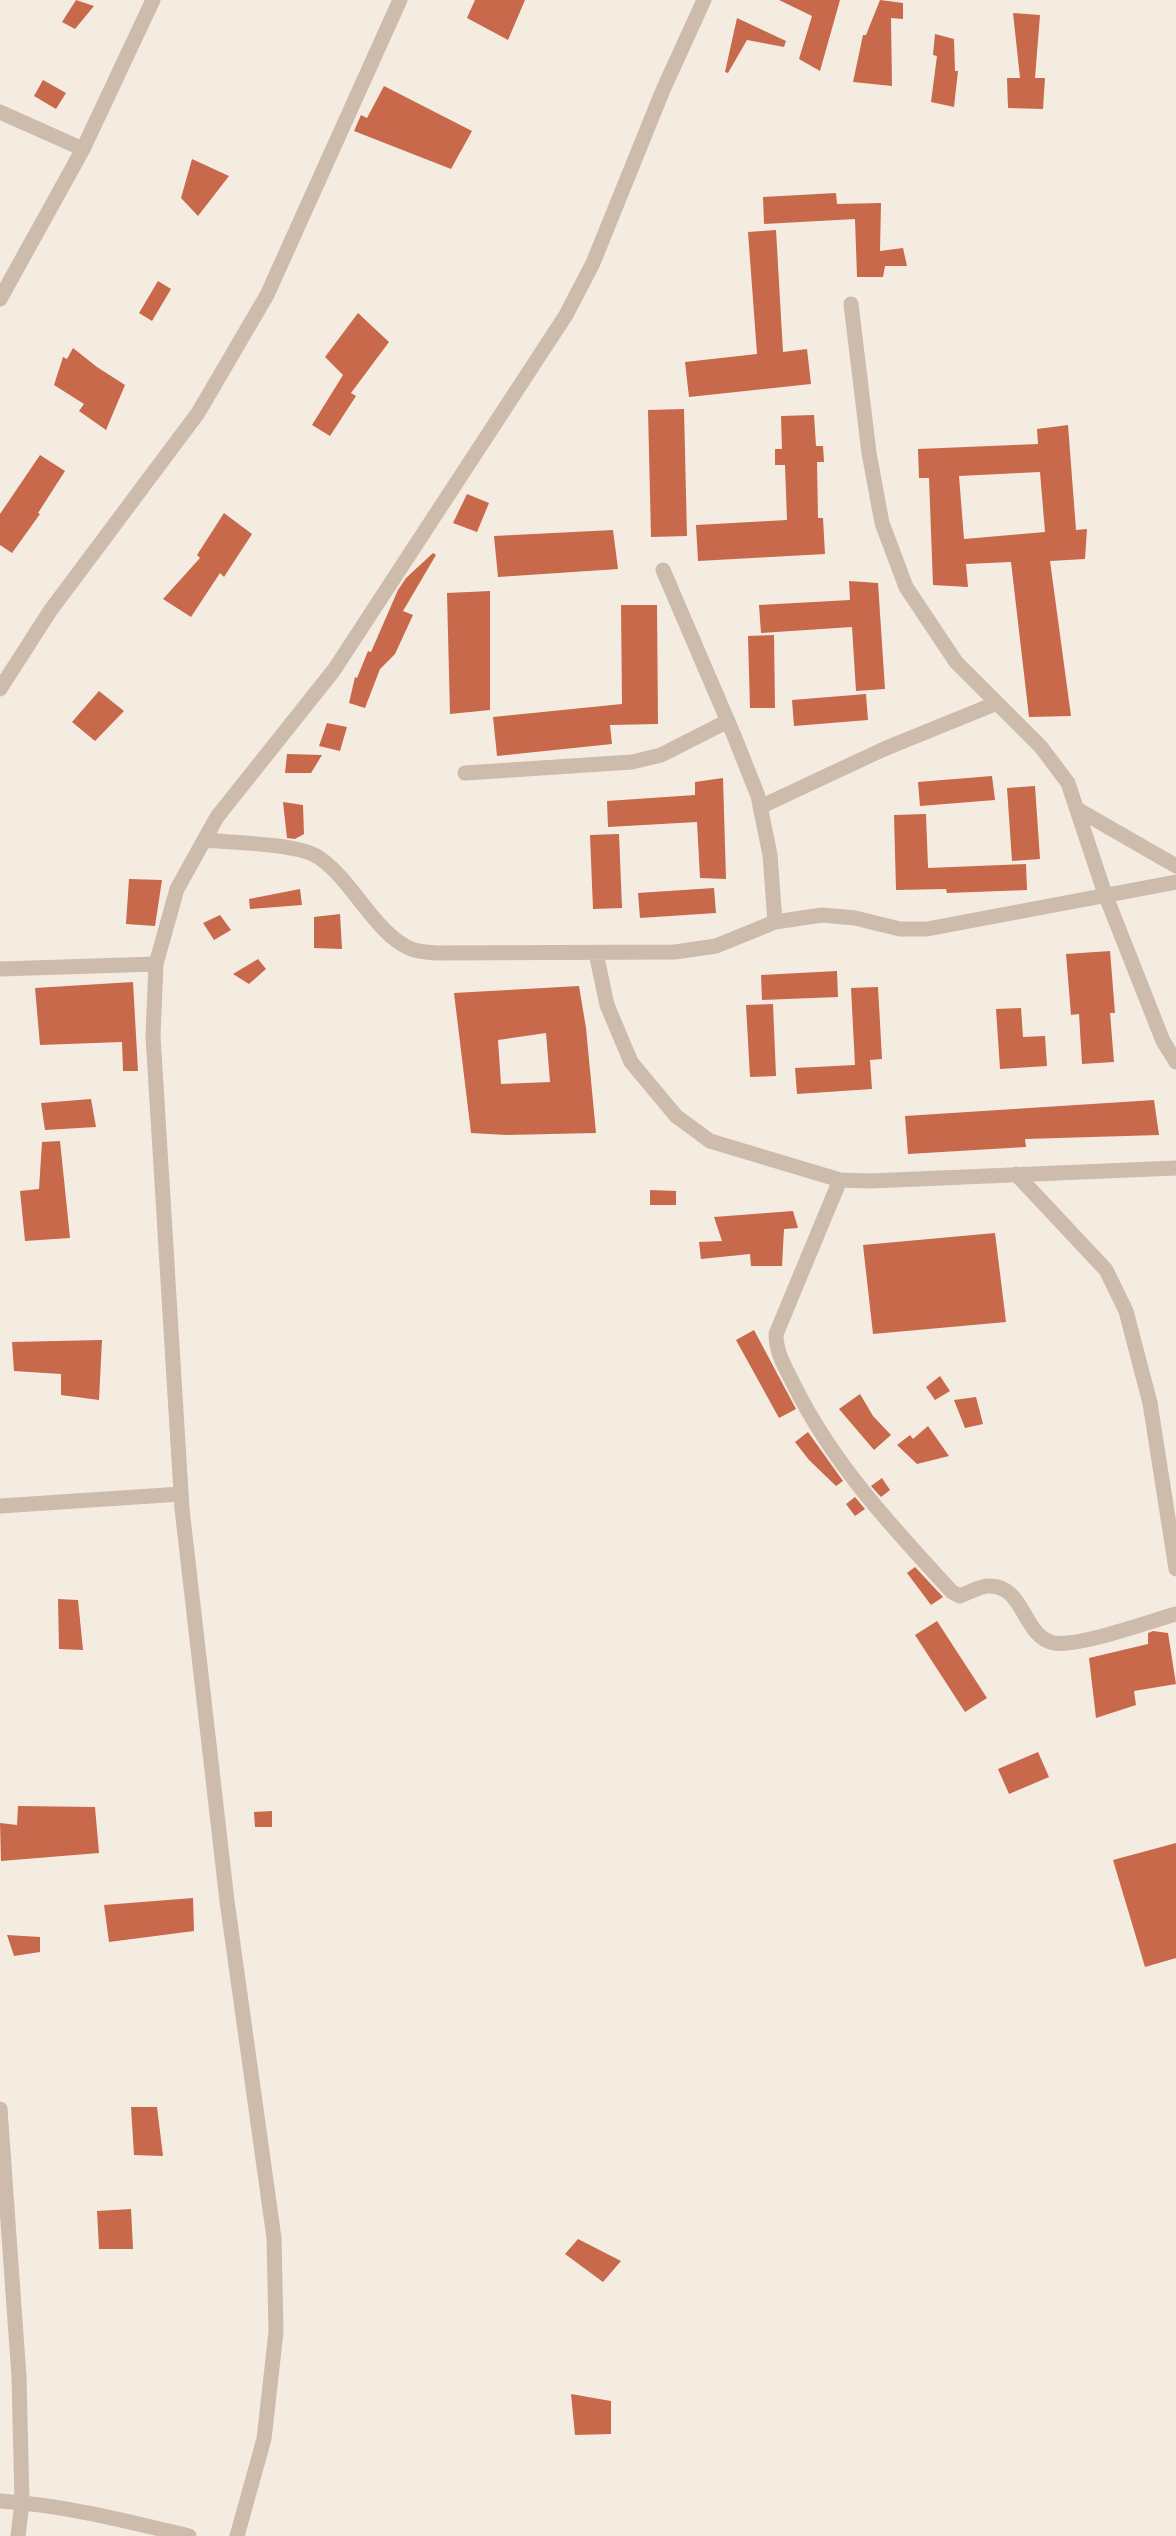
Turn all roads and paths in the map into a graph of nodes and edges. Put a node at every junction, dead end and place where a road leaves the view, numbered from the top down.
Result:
1 (153, 0) edge
2 (400, 0) edge
3 (704, 0) edge
4 (0, 112) edge
5 (83, 149) junction
6 (0, 299) edge
7 (851, 304) dead end
8 (663, 570) dead end
9 (0, 688) edge
10 (997, 703) junction
11 (728, 721) junction
12 (465, 773) dead end
13 (760, 807) junction
14 (1077, 809) junction
15 (204, 840) junction
16 (1176, 866) edge
17 (1176, 882) edge
18 (1105, 894) junction
19 (776, 922) junction
20 (596, 952) junction
21 (156, 964) junction
22 (0, 969) edge
23 (1176, 1062) edge
24 (1176, 1168) edge
25 (1016, 1174) junction
26 (840, 1180) junction
27 (181, 1494) junction
28 (0, 1506) edge
29 (1176, 1569) edge
30 (1176, 1614) edge
31 (0, 2109) edge
32 (0, 2501) edge
33 (22, 2502) junction
34 (18, 2536) edge
35 (189, 2536) edge
36 (237, 2536) edge

1 - 5 street
2 - 9 street
3 - 15 street
4 - 5 street
5 - 6 street
7 - 10 street
8 - 11 street
10 - 13 street
10 - 14 street
11 - 12 street
11 - 13 street
13 - 19 street
14 - 16 street
14 - 18 street
15 - 20 street
15 - 21 street
17 - 18 street
18 - 19 street
18 - 23 street
19 - 20 street
20 - 26 street
21 - 22 street
21 - 27 street
24 - 25 street
25 - 26 street
25 - 29 street
26 - 30 street
27 - 28 street
27 - 36 street
31 - 33 street
32 - 33 street
33 - 34 street
33 - 35 street

